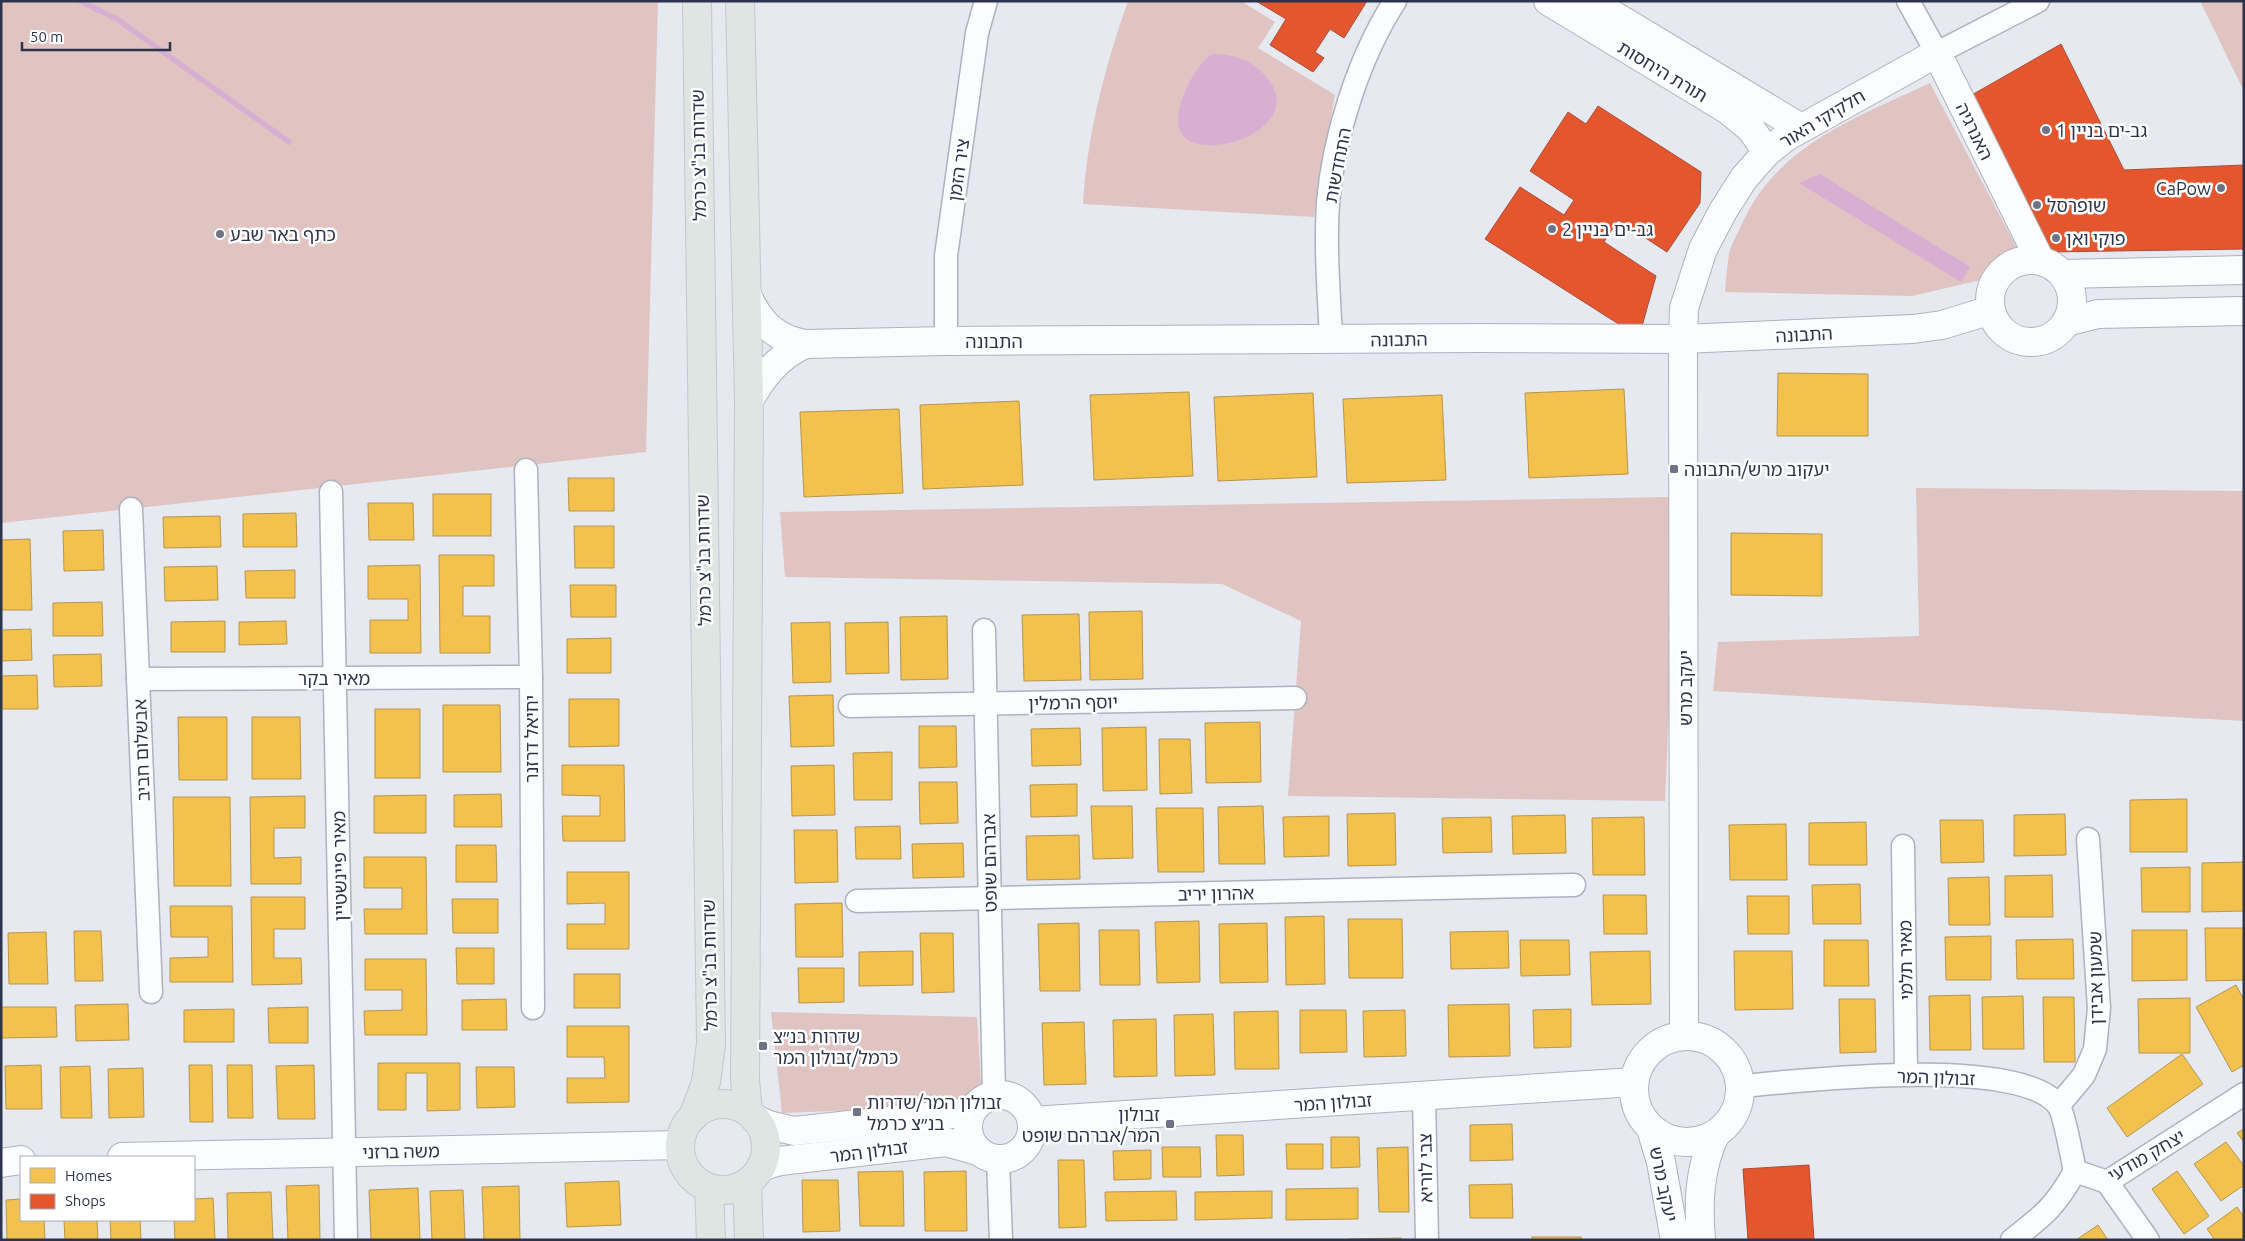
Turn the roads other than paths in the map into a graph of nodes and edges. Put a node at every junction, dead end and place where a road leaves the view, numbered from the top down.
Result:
1 (697, 1) edge
2 (740, 1) edge
3 (986, 1) edge
4 (1395, 1) edge
5 (1548, 1) edge
6 (1590, 1) edge
7 (1908, 1) edge
8 (2038, 1) edge
9 (1937, 53) junction
10 (1802, 128) junction
11 (1767, 152) junction
12 (2051, 267) junction
13 (2244, 270) edge
14 (748, 297) junction
15 (1991, 310) junction
16 (2244, 311) edge
17 (2066, 322) junction
18 (1683, 339) junction
19 (1332, 340) junction
20 (946, 341) junction
21 (805, 344) junction
22 (749, 401) junction
23 (526, 470) dead end
24 (331, 492) dead end
25 (131, 509) dead end
26 (984, 630) dead end
27 (531, 677) junction
28 (335, 678) junction
29 (138, 679) junction
30 (1295, 698) dead end
31 (985, 704) junction
32 (850, 706) dead end
33 (2088, 839) dead end
34 (1903, 846) dead end
35 (1574, 886) dead end
36 (990, 898) junction
37 (857, 901) dead end
38 (151, 992) dead end
39 (533, 1008) dead end
40 (1684, 1036) junction
41 (1906, 1073) junction
42 (1634, 1082) junction
43 (1740, 1086) junction
44 (2244, 1094) edge
45 (994, 1095) junction
46 (1424, 1096) junction
47 (2058, 1105) junction
48 (971, 1112) junction
49 (751, 1115) junction
50 (692, 1117) junction
51 (1032, 1121) junction
52 (1651, 1129) junction
53 (1715, 1135) junction
54 (680, 1145) junction
55 (344, 1152) junction
56 (166, 1156) edge
57 (988, 1156) junction
58 (20, 1160) edge
59 (1, 1163) edge
60 (2075, 1171) junction
61 (754, 1175) junction
62 (2107, 1182) junction
63 (709, 1188) junction
64 (346, 1240) edge
65 (711, 1240) edge
66 (749, 1240) edge
67 (1001, 1240) edge
68 (1427, 1240) edge
69 (1675, 1240) edge
70 (1701, 1240) edge
71 (2012, 1240) edge
72 (2148, 1240) edge

1 - 50 main road, שדרות בנ"צ כרמל
2 - 14 main road, שדרות בנ"צ כרמל
3 - 20 street, ציר הזמן
4 - 19 street, התחדשות
5 - 11 street, תורת היחסות
6 - 10 street, תורת היחסות
7 - 9 street, האנרגיה
8 - 9 street, חלקיקי האור
9 - 10 street, חלקיקי האור
9 - 12 street, האנרגיה
10 - 11 street, חלקיקי האור
11 - 18 street, חלקיקי האור
12 - 13 street
12 - 15 street
12 - 17 street
14 - 21 street, התבונה
14 - 22 main road, שדרות בנ"צ כרמל
15 - 17 street
15 - 18 street, התבונה
16 - 17 street
18 - 19 street, התבונה
18 - 40 street, יעקב מרש
19 - 20 street, התבונה
20 - 21 street, התבונה
21 - 22 street
22 - 49 main road, שדרות בנ"צ כרמל
23 - 27 street, יחיאל דרזנר
24 - 28 street, מאיר פיינשטיין
25 - 29 street, אבשלום חביב
26 - 31 street, אברהם שופט
27 - 28 street, מאיר בקר
27 - 39 street, יחיאל דרזנר
28 - 29 street, מאיר בקר
28 - 55 street, מאיר פיינשטיין
29 - 38 street, אבשלום חביב
30 - 31 street, יוסף הרמלין
31 - 32 street, יוסף הרמלין
31 - 36 street, אברהם שופט
33 - 47 street, שמעון אבידן
34 - 41 street, מאיר תלמי
35 - 36 street, אהרון יריב
36 - 37 street, אהרון יריב
36 - 45 street, אברהם שופט
40 - 42 street
40 - 43 street
41 - 43 street, זבולון המר
41 - 47 street, זבולון המר
42 - 46 street, זבולון המר
42 - 52 street
43 - 53 street
44 - 62 street, יצחק מודעי
45 - 48 street
45 - 51 street
46 - 51 street, זבולון המר
46 - 68 street, צבי לוריא
47 - 60 street
48 - 49 street, זבולון המר
48 - 57 street
49 - 50 main road
49 - 61 main road
50 - 54 main road
51 - 57 street
52 - 53 street
52 - 69 street, יעקב מרש
53 - 70 street, יעקב מרש
54 - 55 street, משה ברזני
54 - 63 main road
55 - 56 street, משה ברזני
55 - 64 street, מאיר פיינשטיין
57 - 61 street, זבולון המר
57 - 67 street
58 - 59 street
60 - 62 street, יצחק מודעי
60 - 71 street
61 - 63 main road
61 - 66 main road
62 - 72 street
63 - 65 main road

